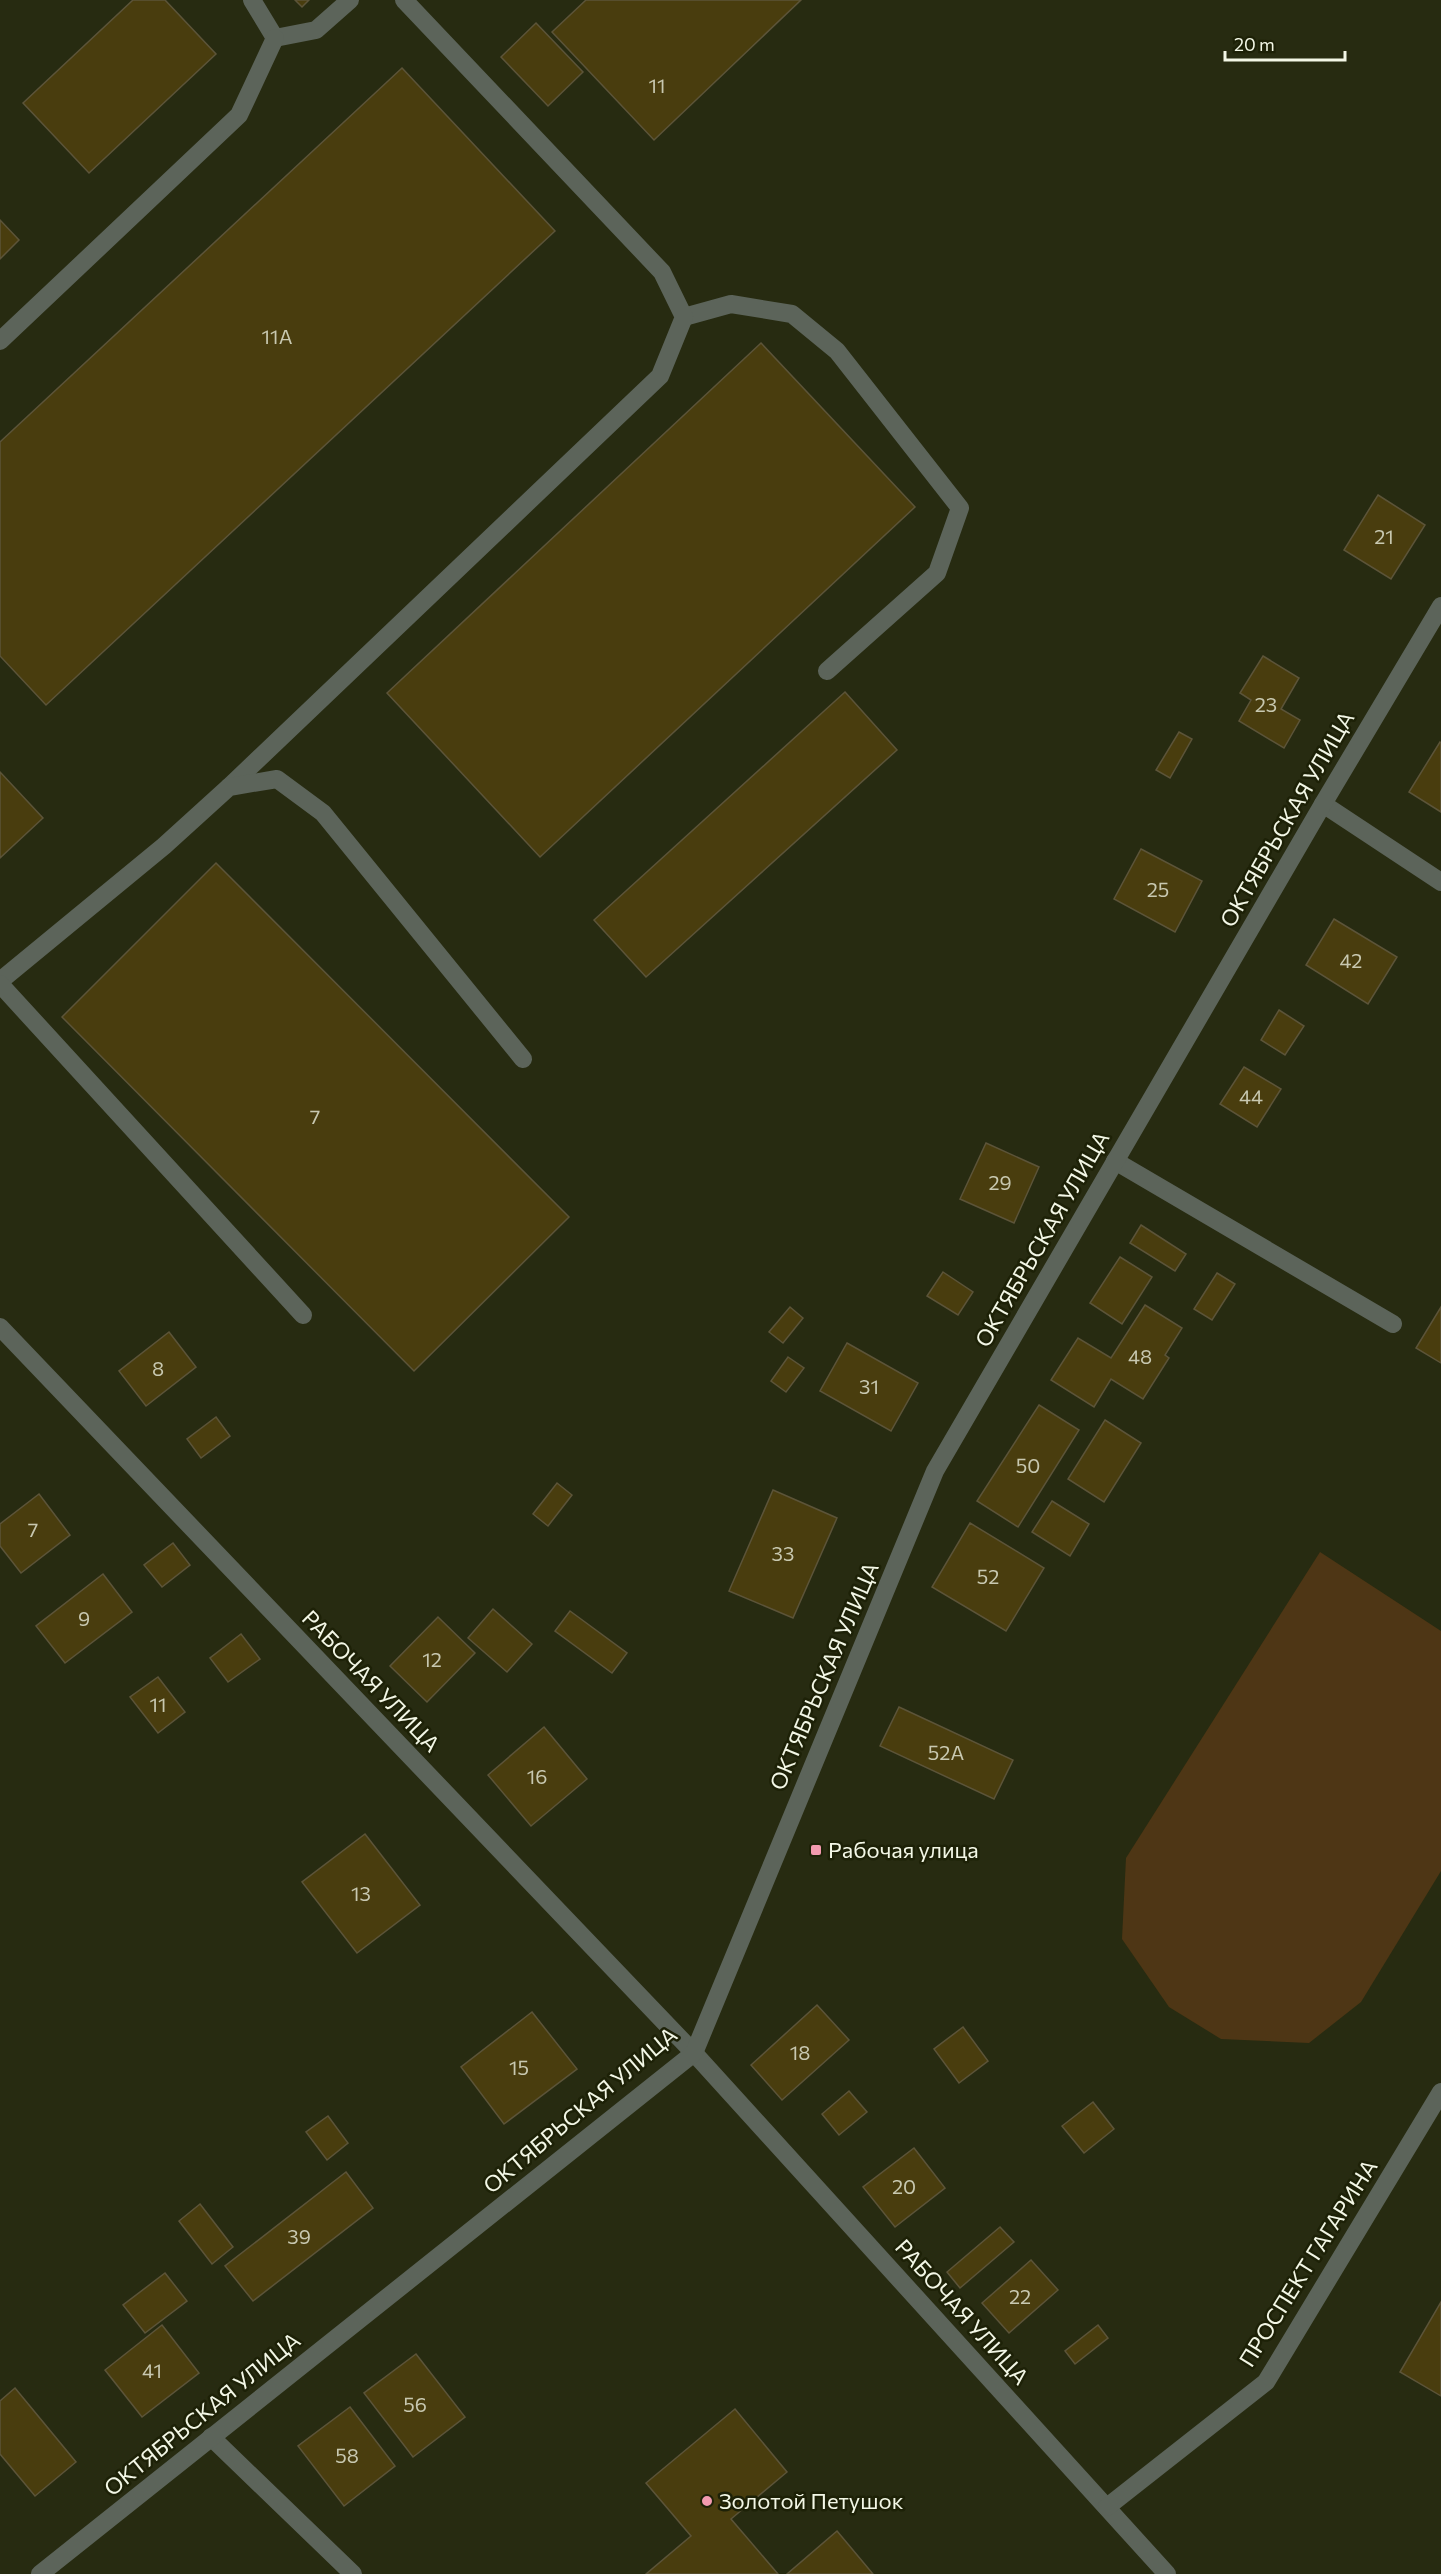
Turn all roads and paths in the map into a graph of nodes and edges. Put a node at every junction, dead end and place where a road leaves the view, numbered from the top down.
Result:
1 (252, 0) edge
2 (350, 0) edge
3 (404, 0) edge
4 (275, 38) junction
5 (684, 317) junction
6 (0, 341) edge
7 (1441, 606) edge
8 (827, 671) dead end
9 (228, 787) junction
10 (1323, 804) junction
11 (1441, 882) edge
12 (0, 982) edge
13 (523, 1059) dead end
14 (1115, 1161) junction
15 (303, 1315) dead end
16 (1393, 1324) dead end
17 (0, 1327) edge
18 (694, 2053) junction
19 (1441, 2092) edge
20 (211, 2437) junction
21 (1107, 2507) junction
22 (40, 2574) edge
23 (353, 2574) edge
24 (1167, 2574) edge

1 - 4 street
2 - 4 street
3 - 5 street
4 - 6 street
5 - 8 street
5 - 9 street
7 - 10 street, ОКТЯБРЬСКАЯ УЛИЦА
9 - 12 street
9 - 13 street
10 - 11 street
10 - 14 street, ОКТЯБРЬСКАЯ УЛИЦА
12 - 15 street
14 - 16 street
14 - 18 street, ОКТЯБРЬСКАЯ УЛИЦА
17 - 18 street, РАБОЧАЯ УЛИЦА
18 - 20 street, ОКТЯБРЬСКАЯ УЛИЦА
18 - 21 street, РАБОЧАЯ УЛИЦА
19 - 21 street, ПРОСПЕКТ ГАГАРИНА
20 - 22 street, ОКТЯБРЬСКАЯ УЛИЦА
20 - 23 street
21 - 24 street, РАБОЧАЯ УЛИЦА

